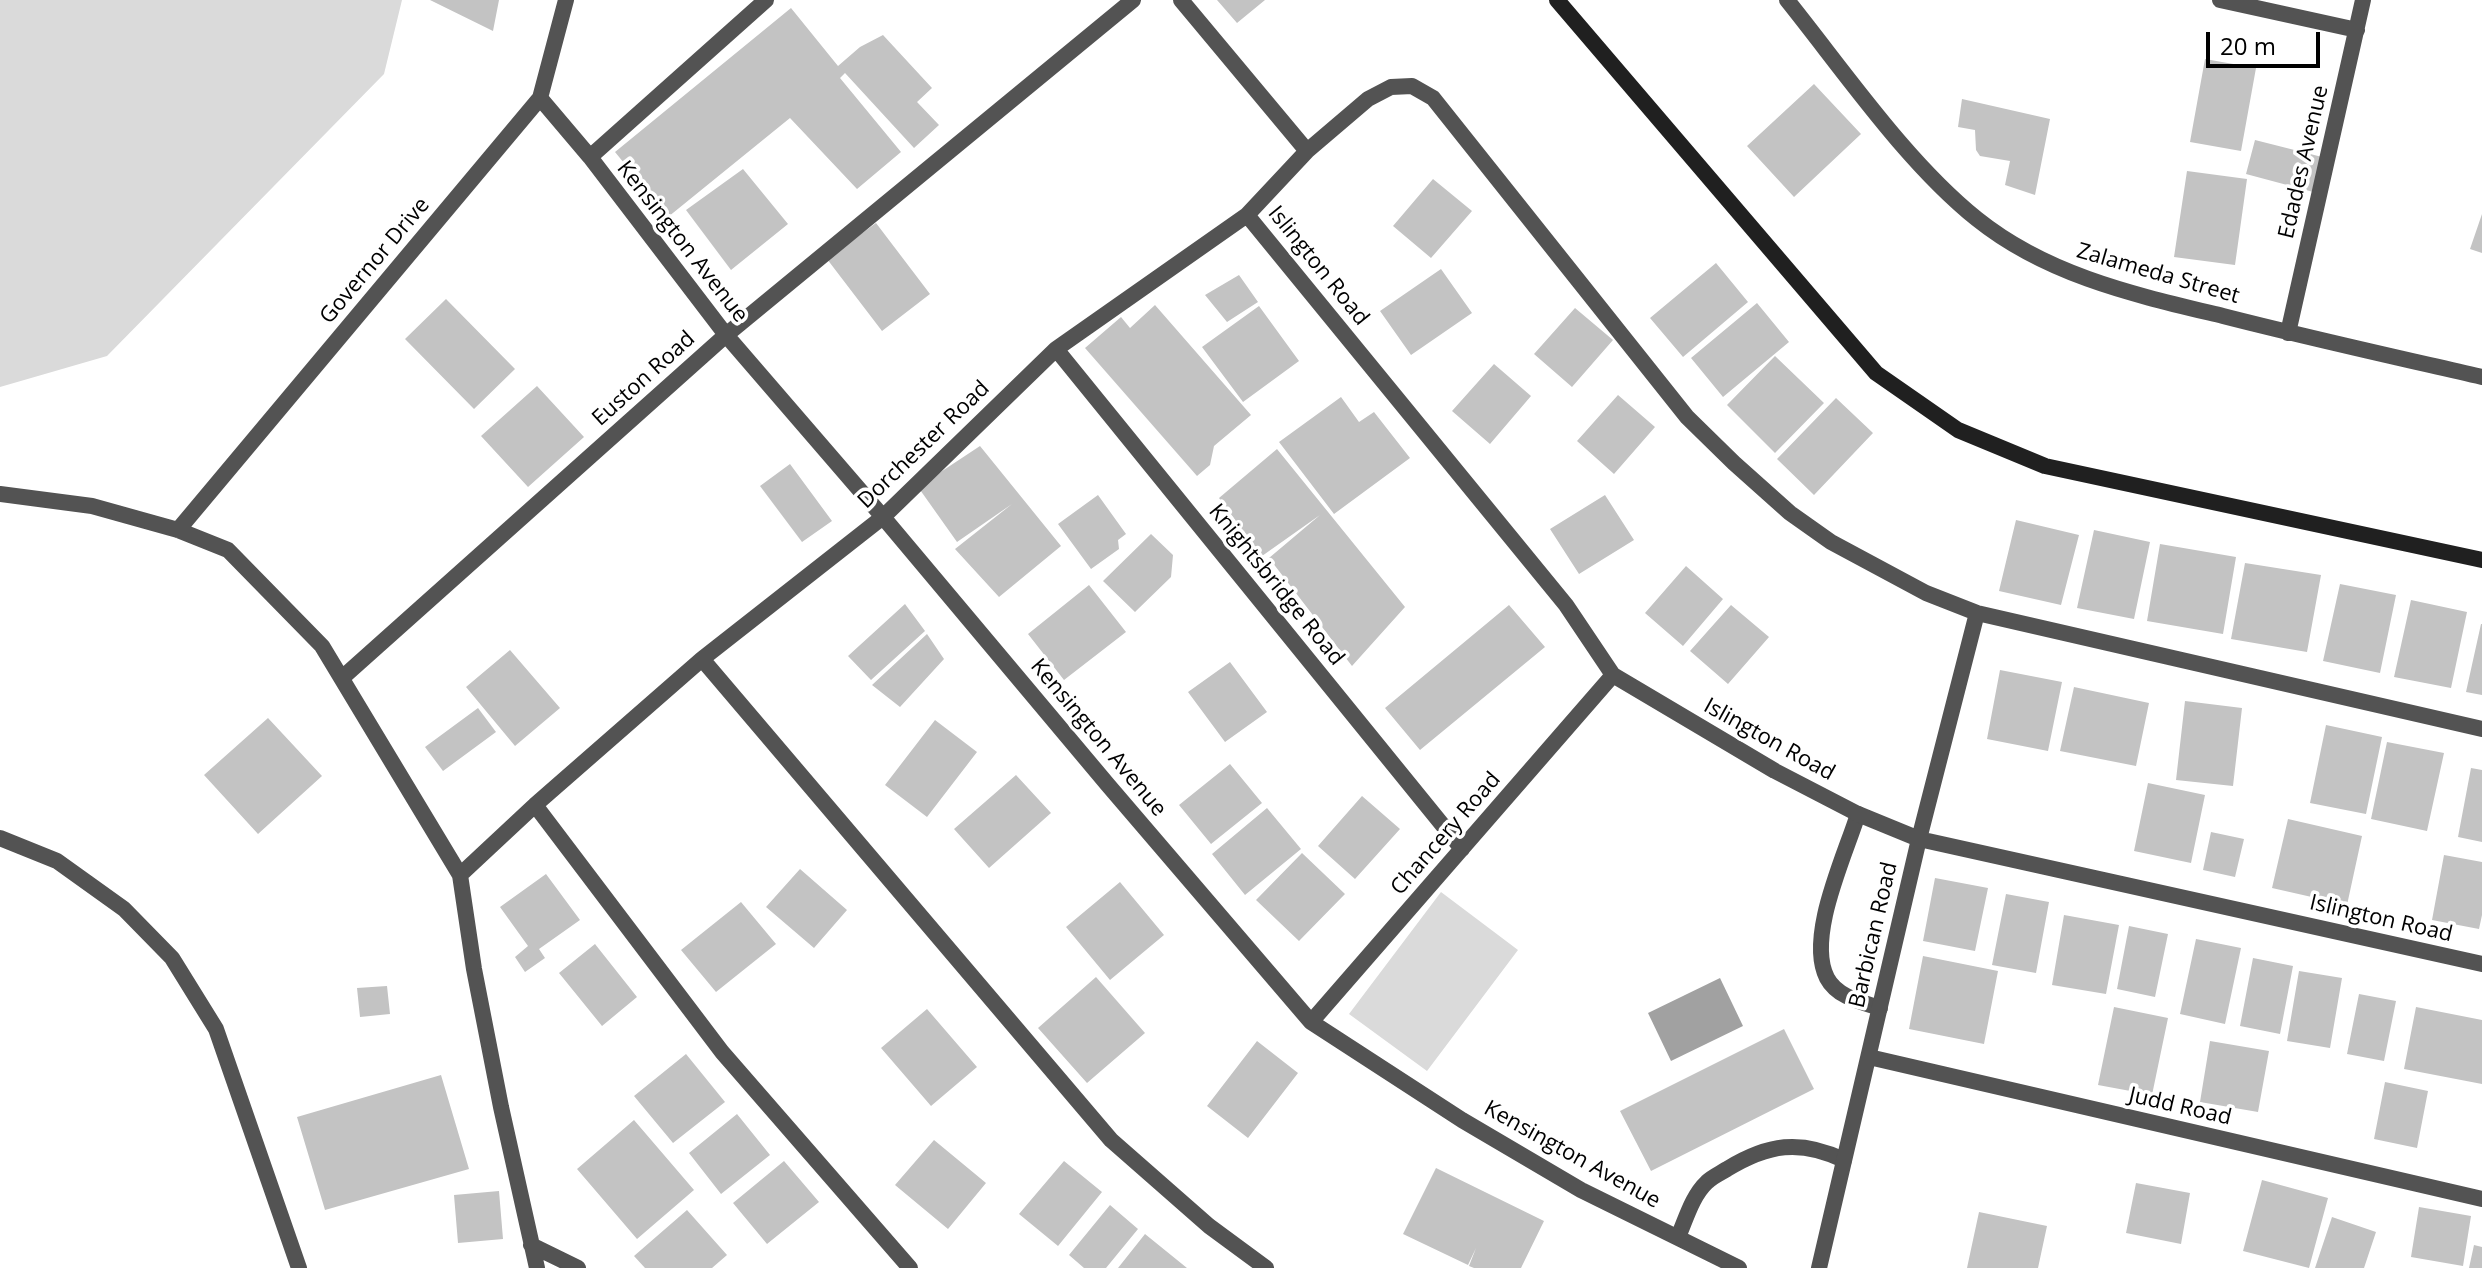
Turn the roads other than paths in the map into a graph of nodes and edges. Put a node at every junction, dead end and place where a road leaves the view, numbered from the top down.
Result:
1 (566, 0) edge
2 (766, 0) edge
3 (1133, 0) edge
4 (1181, 0) edge
5 (1557, 0) edge
6 (1787, 0) edge
7 (2220, 0) edge
8 (2363, 0) edge
9 (2357, 30) junction
10 (540, 98) junction
11 (1307, 151) junction
12 (590, 157) junction
13 (1247, 215) junction
14 (2288, 333) junction
15 (726, 335) junction
16 (1056, 349) junction
17 (2482, 377) edge
18 (0, 494) edge
19 (883, 517) junction
20 (178, 530) junction
21 (2482, 560) edge
22 (1977, 613) junction
23 (702, 659) junction
24 (1613, 675) junction
25 (342, 678) junction
26 (2482, 729) edge
27 (535, 805) junction
28 (1858, 814) junction
29 (0, 838) edge
30 (1919, 839) junction
31 (1462, 849) junction
32 (460, 875) junction
33 (2482, 964) edge
34 (1880, 1008) junction
35 (1311, 1022) junction
36 (1869, 1057) junction
37 (1844, 1160) junction
38 (2482, 1199) edge
39 (1678, 1237) junction
40 (531, 1245) junction
41 (299, 1268) edge
42 (537, 1268) edge
43 (578, 1268) edge
44 (910, 1268) edge
45 (1266, 1268) edge
46 (1739, 1268) edge
47 (1819, 1268) edge

1 - 10 street, Governor Drive
2 - 12 street
3 - 15 street, Euston Road
4 - 11 street
5 - 21 street
6 - 14 street, Zalameda Street
7 - 9 street
8 - 9 street, Edades Avenue
9 - 14 street, Edades Avenue
10 - 12 street, Kensington Avenue
10 - 20 street, Governor Drive
11 - 13 street, Dorchester Road
11 - 22 street, Dorchester Road
12 - 15 street, Kensington Avenue
13 - 16 street, Dorchester Road
13 - 24 street, Islington Road
14 - 17 street, Zalameda Street
15 - 19 street, Kensington Avenue
15 - 25 street, Euston Road
16 - 19 street, Dorchester Road
16 - 31 street, Knightsbridge Road
18 - 20 street
19 - 23 street, Dorchester Road
19 - 35 street, Kensington Avenue
20 - 25 street
22 - 26 street
22 - 30 street, Barbican Road
23 - 27 street, Dorchester Road
23 - 45 street
24 - 28 street, Islington Road
24 - 31 street, Chancery Road
25 - 32 street
27 - 32 street, Dorchester Road
27 - 44 street
28 - 30 street, Islington Road
28 - 34 street
29 - 41 street
30 - 33 street, Islington Road
30 - 34 street, Barbican Road
31 - 35 street, Chancery Road
32 - 40 street
34 - 36 street, Barbican Road
35 - 39 street, Kensington Avenue
36 - 37 street, Barbican Road
36 - 38 street, Judd Road
37 - 39 street
37 - 47 street, Barbican Road
39 - 46 street, Kensington Avenue
40 - 42 street
40 - 43 street

